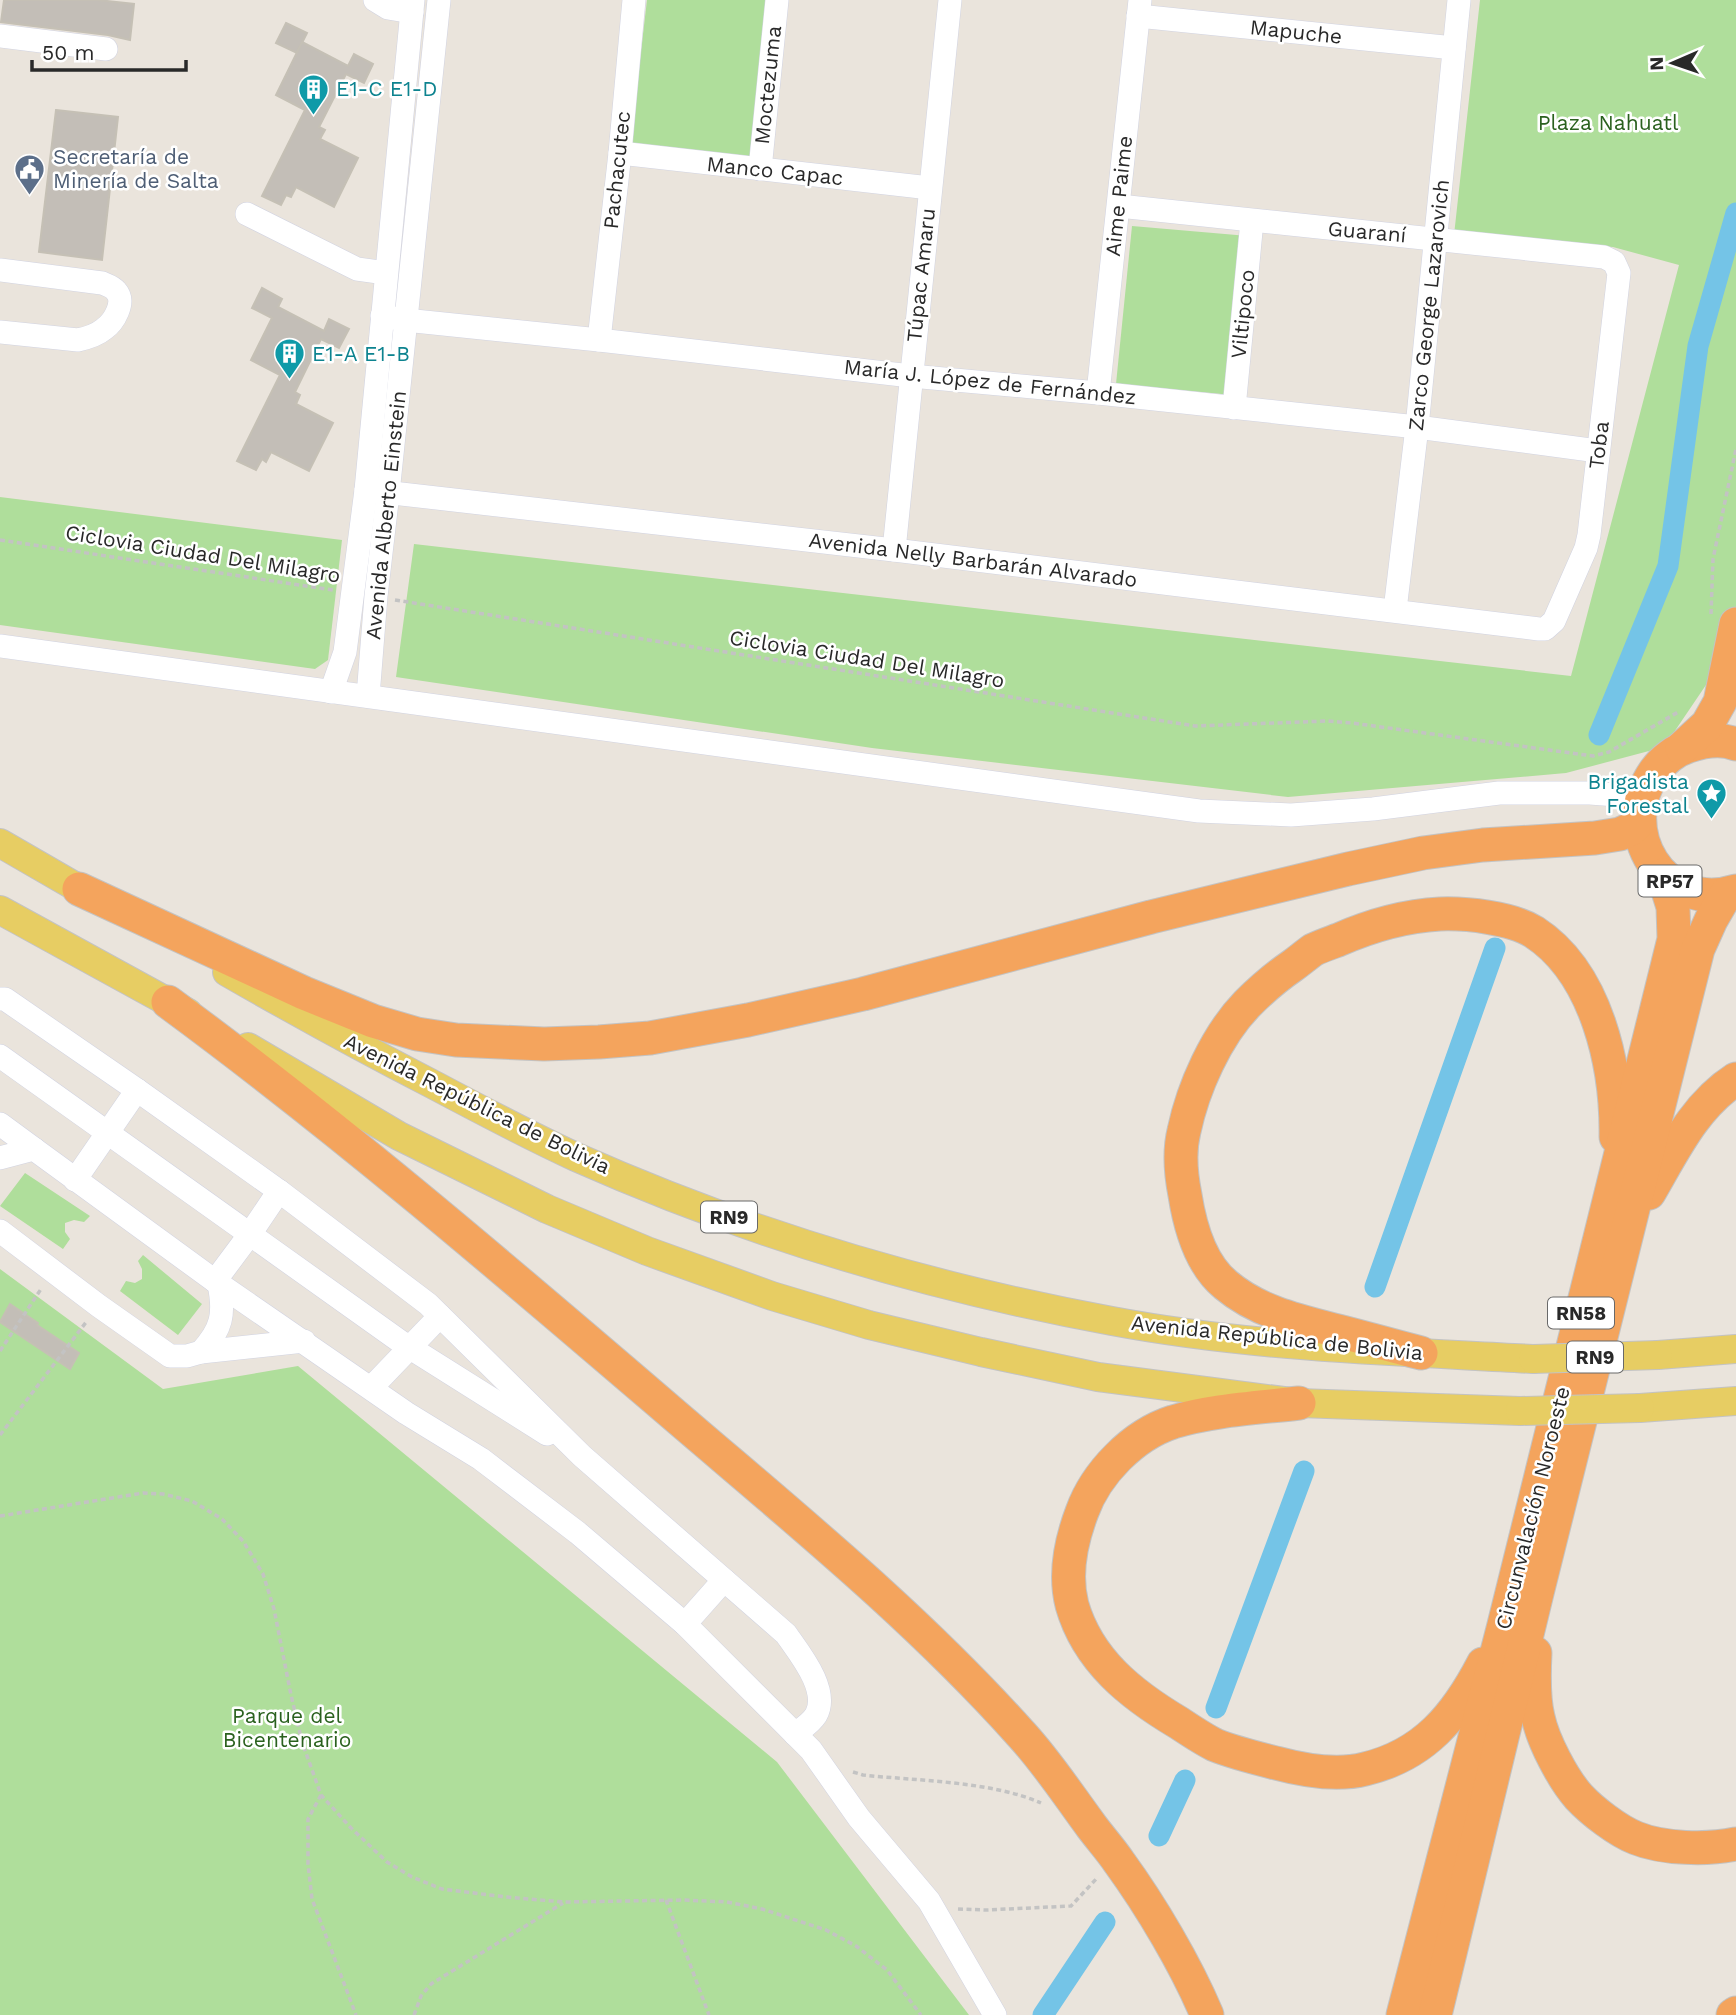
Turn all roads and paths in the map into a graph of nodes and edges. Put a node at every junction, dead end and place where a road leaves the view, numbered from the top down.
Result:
1 (375, 0) edge
2 (439, 0) edge
3 (634, 0) edge
4 (776, 0) edge
5 (950, 0) edge
6 (1459, 0) edge
7 (412, 6) edge
8 (1139, 8) edge
9 (0, 36) edge
10 (1454, 48) junction
11 (106, 50) dead end
12 (620, 153) junction
13 (760, 169) junction
14 (930, 188) junction
15 (1119, 206) junction
16 (247, 214) dead end
17 (1252, 221) junction
18 (1437, 239) junction
19 (1614, 262) joint
20 (0, 270) edge
21 (386, 273) junction
22 (382, 316) junction
23 (405, 320) junction
24 (0, 331) edge
25 (599, 340) junction
26 (911, 376) junction
27 (1098, 393) junction
28 (1234, 408) junction
29 (1417, 427) junction
30 (1736, 449) edge
31 (1598, 451) junction
32 (377, 491) junction
33 (0, 540) edge
34 (894, 550) junction
35 (352, 593) junction
36 (376, 596) junction
37 (1395, 610) junction
38 (1554, 621) joint
39 (1723, 623) edge
40 (0, 646) edge
41 (331, 692) junction
42 (368, 696) junction
43 (1720, 702) junction
44 (1736, 744) edge
45 (1671, 756) junction
46 (1590, 793) junction
47 (1639, 813) junction
48 (0, 843) edge
49 (1663, 875) junction
50 (79, 889) junction
51 (1731, 893) edge
52 (0, 911) edge
53 (0, 999) edge
54 (168, 1002) junction
55 (1671, 1006) junction
56 (0, 1056) edge
57 (1736, 1079) edge
58 (137, 1090) junction
59 (0, 1124) edge
60 (106, 1131) junction
61 (33, 1149) junction
62 (0, 1158) edge
63 (75, 1180) junction
64 (279, 1191) junction
65 (1611, 1197) junction
66 (0, 1231) edge
67 (1627, 1232) junction
68 (250, 1234) junction
69 (53, 1271) junction
70 (217, 1282) junction
71 (99, 1306) junction
72 (440, 1315) junction
73 (304, 1342) junction
74 (409, 1348) junction
75 (1736, 1349) edge
76 (0, 1351) edge
77 (201, 1352) junction
78 (1421, 1353) junction
79 (371, 1388) junction
80 (1736, 1401) edge
81 (1298, 1403) junction
82 (0, 1435) edge
83 (582, 1456) junction
84 (0, 1516) edge
85 (724, 1580) junction
86 (1537, 1593) junction
87 (685, 1624) junction
88 (1504, 1625) junction
89 (803, 1742) junction
90 (321, 1795) junction
91 (1046, 1805) dead end
92 (1736, 1844) edge
93 (1119, 1862) junction
94 (666, 1900) junction
95 (929, 1901) junction
96 (564, 1902) junction
97 (356, 2015) edge
98 (414, 2015) edge
99 (709, 2015) edge
100 (921, 2015) edge
101 (995, 2015) edge
102 (1207, 2015) edge
103 (1403, 2015) edge
104 (1435, 2015) edge

1 - 7 street
2 - 23 street, Avenida Alberto Einstein
3 - 12 street, Pachacutec
4 - 13 street, Moctezuma
5 - 14 street, Túpac Amaru
6 - 10 street, Zarco George Lazarovich
7 - 21 street, Avenida Alberto Einstein
8 - 10 street, Mapuche
8 - 15 street, Aime Paime
9 - 11 street
10 - 18 street, Zarco George Lazarovich
12 - 13 street, Manco Capac
12 - 25 street, Pachacutec
13 - 14 street, Manco Capac
14 - 26 street, Túpac Amaru
15 - 17 street, Guaraní
15 - 27 street, Aime Paime
16 - 21 street
17 - 18 street, Guaraní
17 - 28 street, Viltipoco
18 - 19 street, Guaraní
18 - 29 street, Zarco George Lazarovich
19 - 31 street, Toba
20 - 24 street
21 - 22 street, Avenida Alberto Einstein
22 - 23 street, María J. López de Fernández
22 - 32 street, Avenida Alberto Einstein
23 - 25 street, María J. López de Fernández
23 - 32 street, Avenida Alberto Einstein
25 - 26 street, María J. López de Fernández
26 - 27 street, María J. López de Fernández
26 - 34 street, Túpac Amaru
27 - 28 street, María J. López de Fernández
28 - 29 street, María J. López de Fernández
29 - 31 street, María J. López de Fernández
29 - 37 street, Zarco George Lazarovich
30 - 39 path
31 - 38 street, Toba
32 - 34 street, Avenida Nelly Barbarán Alvarado
32 - 35 street, Avenida Alberto Einstein
32 - 36 street, Avenida Alberto Einstein
33 - 35 path, Ciclovia Ciudad Del Milagro
34 - 37 street, Avenida Nelly Barbarán Alvarado
35 - 41 street, Avenida Alberto Einstein
36 - 42 street, Avenida Alberto Einstein
36 - 43 path, Ciclovia Ciudad Del Milagro
37 - 38 street, Avenida Nelly Barbarán Alvarado
39 - 43 highway
40 - 41 street
41 - 42 street
42 - 46 street
43 - 45 highway
44 - 45 highway
45 - 46 street
45 - 47 highway
46 - 47 street
47 - 49 highway, RP57
47 - 50 highway
48 - 50 main road, Avenida República de Bolivia / RN9
49 - 51 highway, RP57
49 - 55 highway, RN58
50 - 78 main road, Avenida República de Bolivia / RN9
51 - 55 highway, RN58
52 - 54 main road
53 - 58 street
54 - 81 main road
54 - 93 highway
55 - 65 highway, Circunvalación Noroeste / RN58
55 - 67 highway, Circunvalación Noroeste / RN58
56 - 60 street
57 - 67 highway
58 - 60 street
58 - 64 street
59 - 61 street
60 - 63 street
60 - 68 street
61 - 62 street
61 - 63 street
63 - 70 street
64 - 68 street
64 - 72 street
65 - 78 highway
65 - 88 highway, Circunvalación Noroeste / RN58
66 - 69 street
67 - 86 highway, Circunvalación Noroeste / RN58
68 - 70 street
68 - 74 street
69 - 71 street
69 - 76 path
70 - 73 street
70 - 77 street
71 - 77 street
71 - 82 path
72 - 74 street
72 - 83 street
73 - 77 street
73 - 79 street
74 - 79 street
74 - 83 street
75 - 78 main road, Avenida República de Bolivia / RN9, bridge
79 - 87 street
80 - 81 main road, bridge
81 - 88 highway
83 - 85 street
84 - 90 path
85 - 87 street
85 - 89 street
86 - 92 highway
86 - 104 highway, Circunvalación Noroeste / RN58
87 - 89 street
88 - 103 highway, Circunvalación Noroeste / RN58
89 - 91 path
89 - 95 street
90 - 96 path
90 - 97 path
93 - 95 path
93 - 102 highway
94 - 96 path
94 - 99 path
94 - 100 path
95 - 101 street
96 - 98 path

